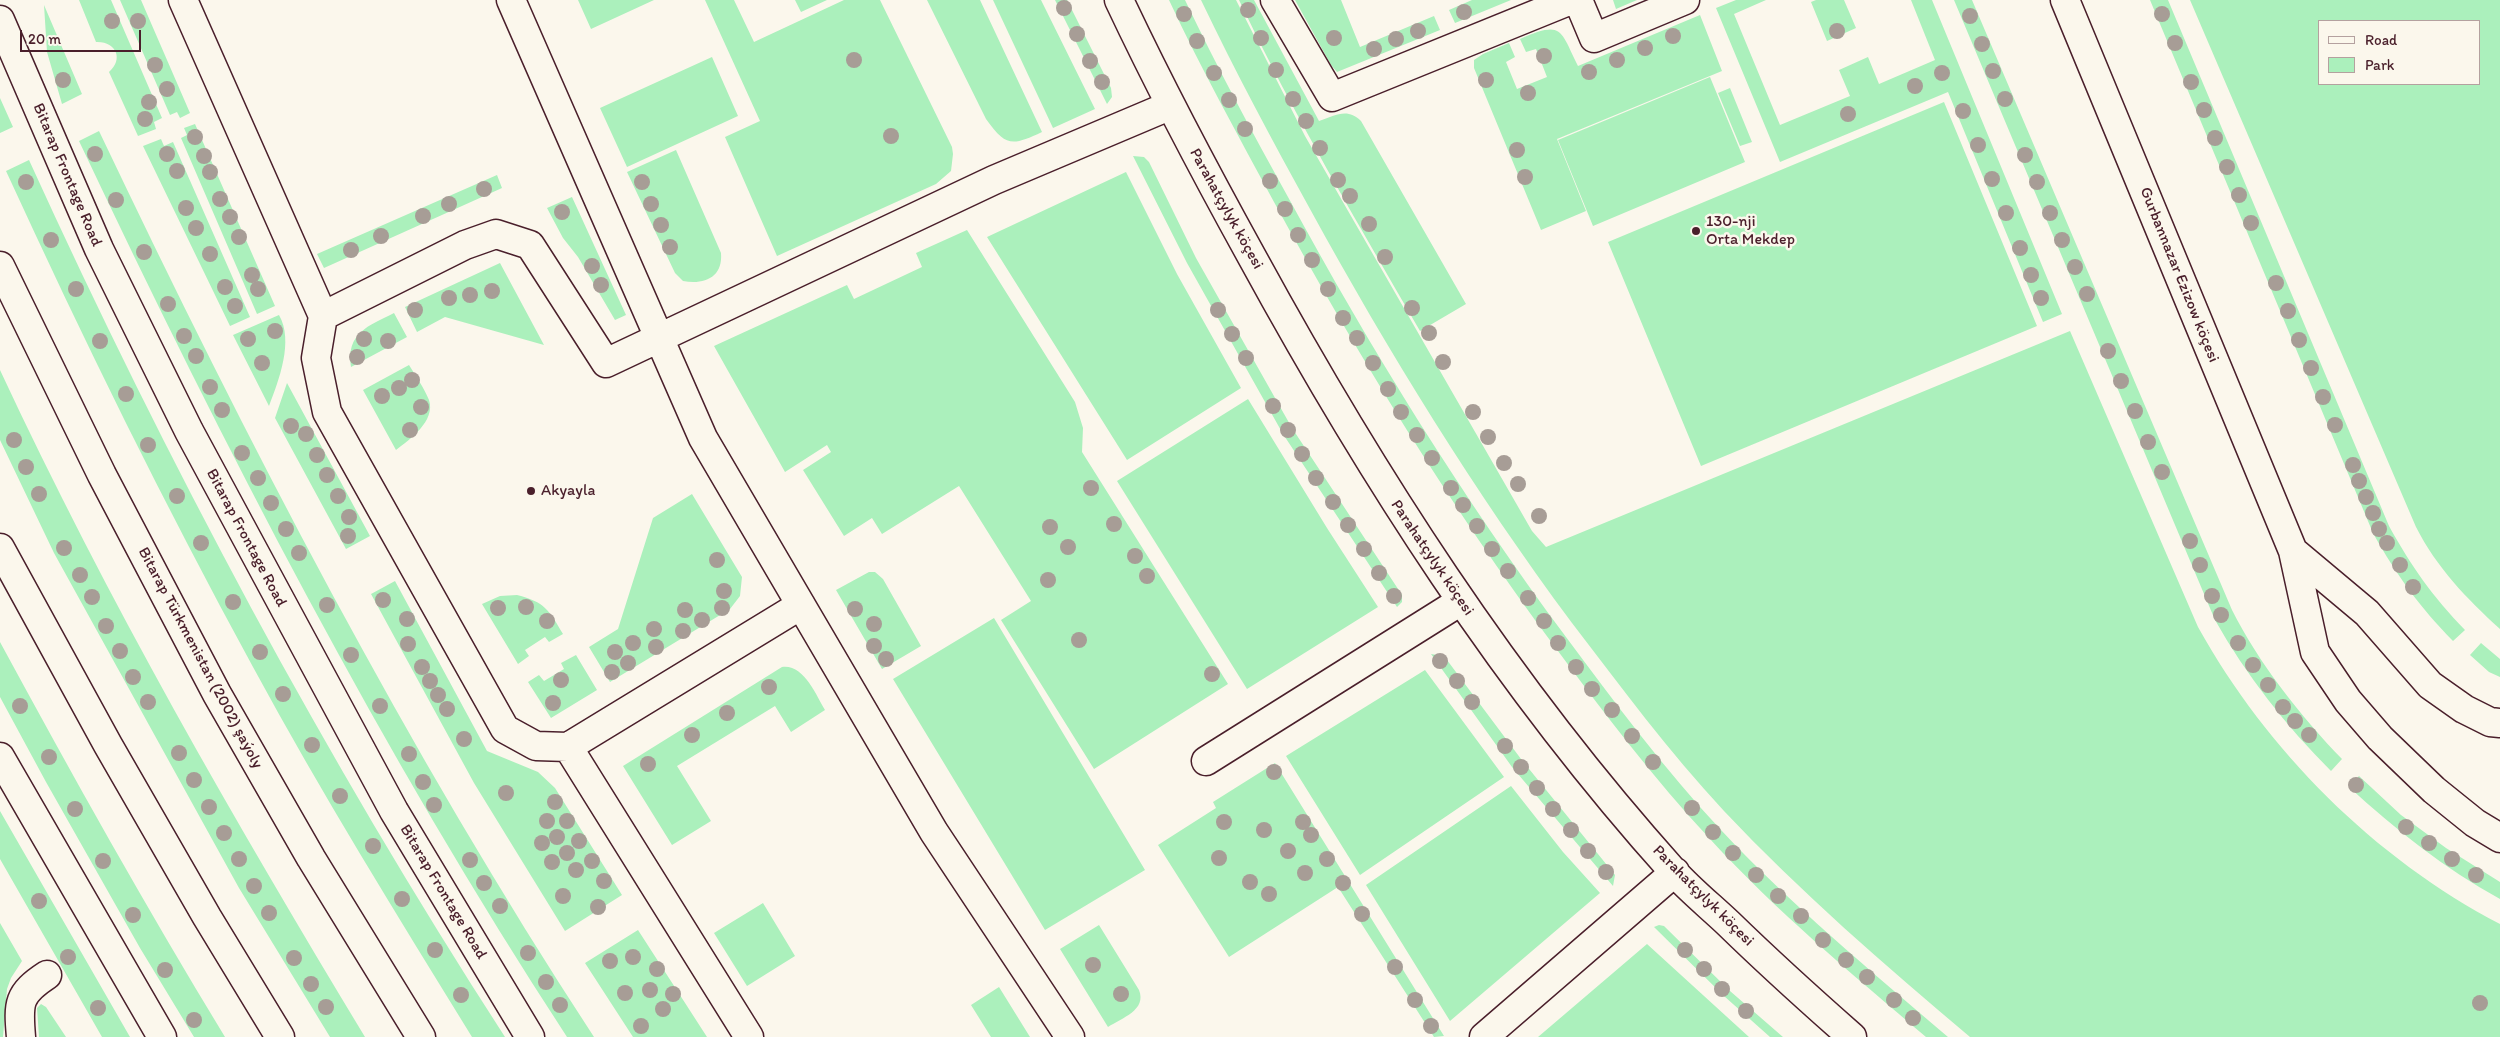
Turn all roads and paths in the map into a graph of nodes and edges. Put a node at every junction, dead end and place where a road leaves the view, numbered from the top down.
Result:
1 (183, 0) edge
2 (511, 0) edge
3 (1118, 0) edge
4 (1275, 0) edge
5 (1571, 0) edge
6 (1578, 0) edge
7 (1685, 0) edge
8 (2065, 0) edge
9 (0, 20) edge
10 (1170, 106) junction
11 (0, 266) edge
12 (323, 316) junction
13 (660, 337) junction
14 (0, 548) edge
15 (2293, 551) junction
16 (1461, 601) junction
17 (801, 605) junction
18 (2500, 723) edge
19 (568, 747) junction
20 (0, 757) edge
21 (1206, 761) dead end
22 (2500, 838) edge
23 (1675, 872) junction
24 (47, 974) dead end
25 (21, 1037) edge
26 (162, 1037) edge
27 (280, 1037) edge
28 (421, 1037) edge
29 (530, 1037) edge
30 (749, 1037) edge
31 (1070, 1037) edge
32 (1484, 1037) edge
33 (1852, 1037) edge

1 - 12 street
2 - 13 street
3 - 10 street, Parahatçylyk köçesi
4 - 5 street
6 - 7 street
8 - 15 street, Gurbannazar Ezizow köçesi
9 - 29 street, Bitarap Frontage Road
10 - 13 street
10 - 16 street, Parahatçylyk köçesi
11 - 28 street, Bitarap Türkmenistan (2002) şaýoly
12 - 13 street
12 - 19 street
13 - 17 street
14 - 27 street
15 - 18 street
15 - 22 street, Gurbannazar Ezizow köçesi
16 - 21 street
16 - 23 street, Parahatçylyk köçesi
17 - 19 street
17 - 31 street
19 - 30 street
20 - 26 street
23 - 32 street
23 - 33 street, Parahatçylyk köçesi
24 - 25 street

